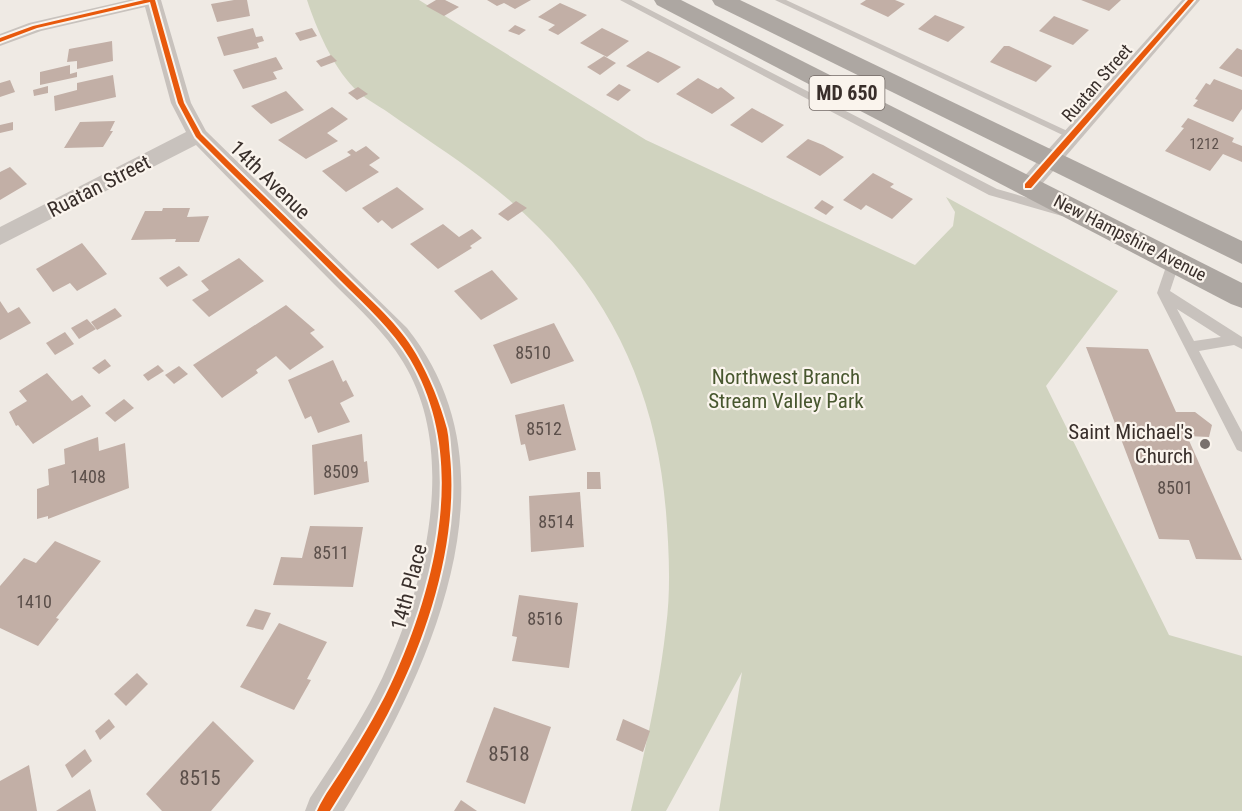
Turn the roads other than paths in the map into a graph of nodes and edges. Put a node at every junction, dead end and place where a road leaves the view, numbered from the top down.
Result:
1 (152, 0) edge
2 (624, 0) edge
3 (665, 0) edge
4 (723, 0) edge
5 (779, 0) edge
6 (1191, 0) edge
7 (0, 40) edge
8 (198, 135) junction
9 (1072, 136) junction
10 (1051, 161) junction
11 (1028, 186) junction
12 (1100, 223) junction
13 (0, 237) edge
14 (1242, 253) edge
15 (1174, 261) junction
16 (1163, 293) junction
17 (1242, 296) edge
18 (1239, 342) edge
19 (1190, 348) junction
20 (413, 356) joint
21 (1242, 446) edge
22 (323, 811) edge

1 - 7 street
1 - 8 street, 14th Avenue
2 - 12 lane
3 - 11 main road, New Hampshire Avenue / MD 650
4 - 10 main road, New Hampshire Avenue / MD 650
5 - 9 lane
6 - 9 street, Ruatan Street
8 - 13 street, Ruatan Street
8 - 20 street, 14th Avenue
9 - 10 street, Ruatan Street
10 - 11 street, Ruatan Street
10 - 14 main road, New Hampshire Avenue / MD 650
11 - 12 main road, New Hampshire Avenue / MD 650
12 - 15 main road, New Hampshire Avenue / MD 650
15 - 16 lane
15 - 17 main road, New Hampshire Avenue / MD 650
16 - 18 lane
16 - 19 lane
18 - 19 lane
19 - 21 lane
20 - 22 street, 14th Place

